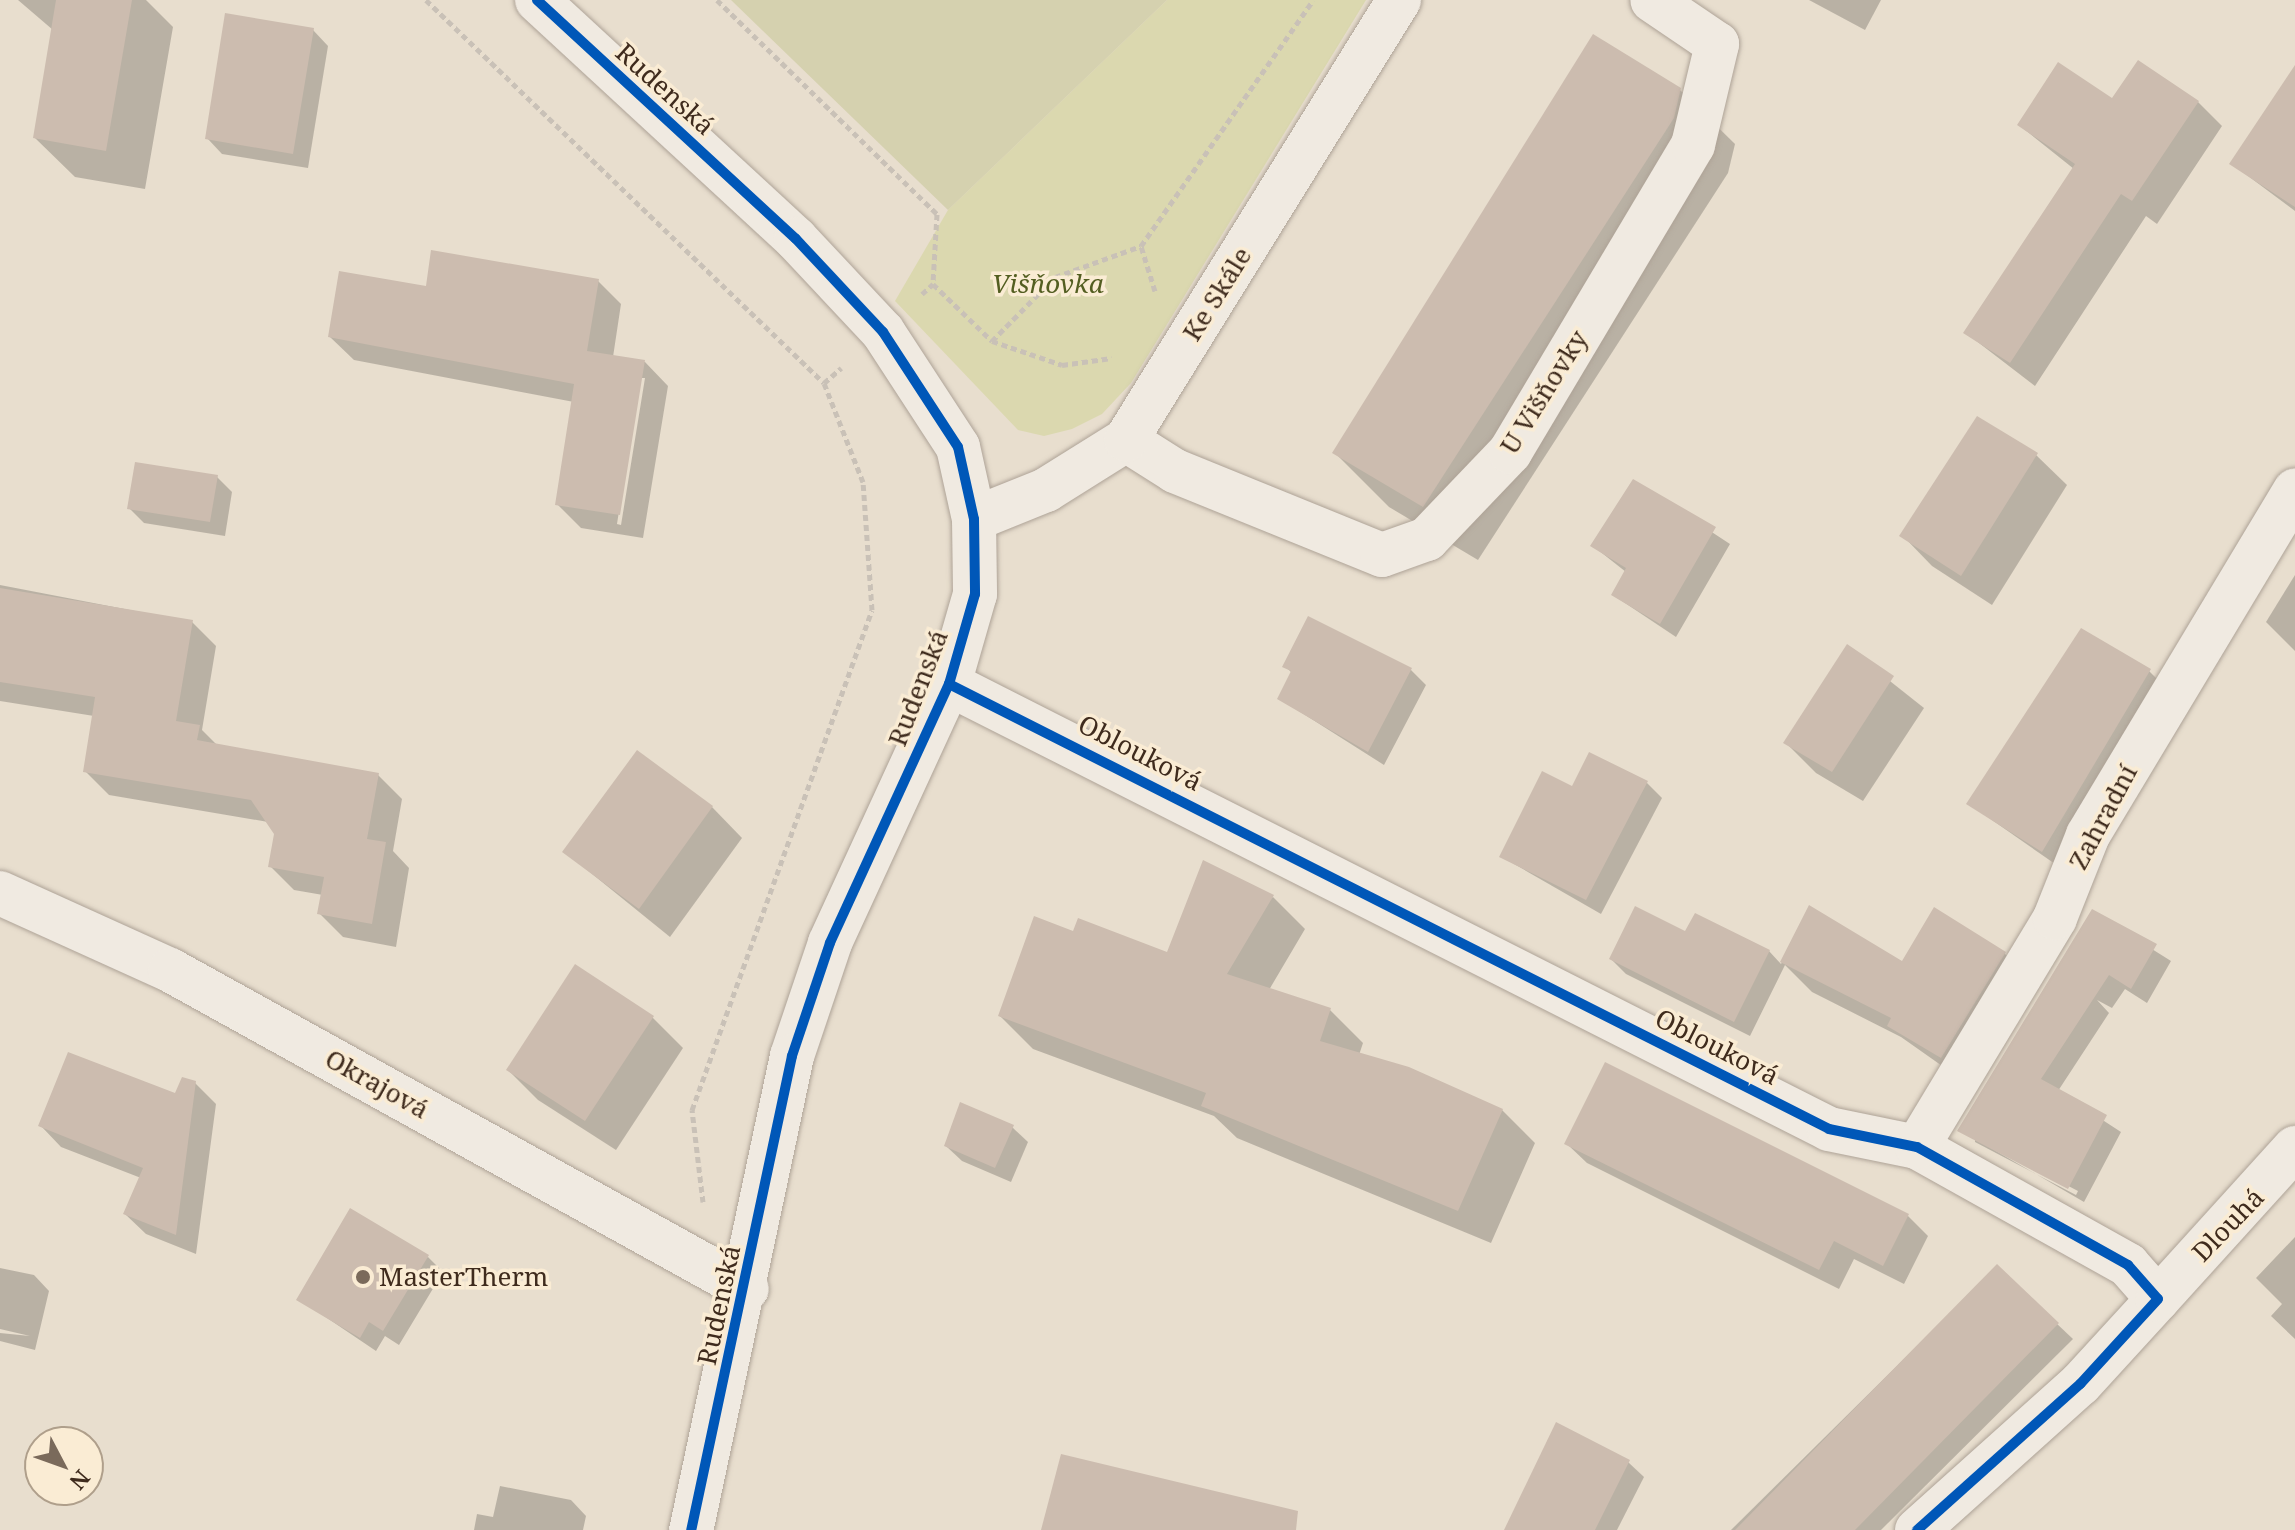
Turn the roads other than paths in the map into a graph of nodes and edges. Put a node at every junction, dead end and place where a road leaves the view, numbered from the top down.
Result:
1 (537, 0) edge
2 (1399, 0) edge
3 (1652, 0) edge
4 (1126, 440) junction
5 (2295, 490) edge
6 (974, 519) junction
7 (949, 684) junction
8 (0, 893) edge
9 (1917, 1147) junction
10 (2295, 1148) edge
11 (729, 1278) junction
12 (2158, 1299) junction
13 (691, 1530) edge
14 (1917, 1530) edge

1 - 6 street, Rudenská
2 - 4 street, Ke Skále
3 - 4 street, U Višňovky
4 - 6 street, Ke Skále
5 - 9 street, Zahradní
6 - 7 street, Rudenská
7 - 9 street, Oblouková
7 - 11 street, Rudenská
8 - 11 street, Okrajová
9 - 12 street, Oblouková
10 - 12 street, Dlouhá
11 - 13 street, Rudenská
12 - 14 street

